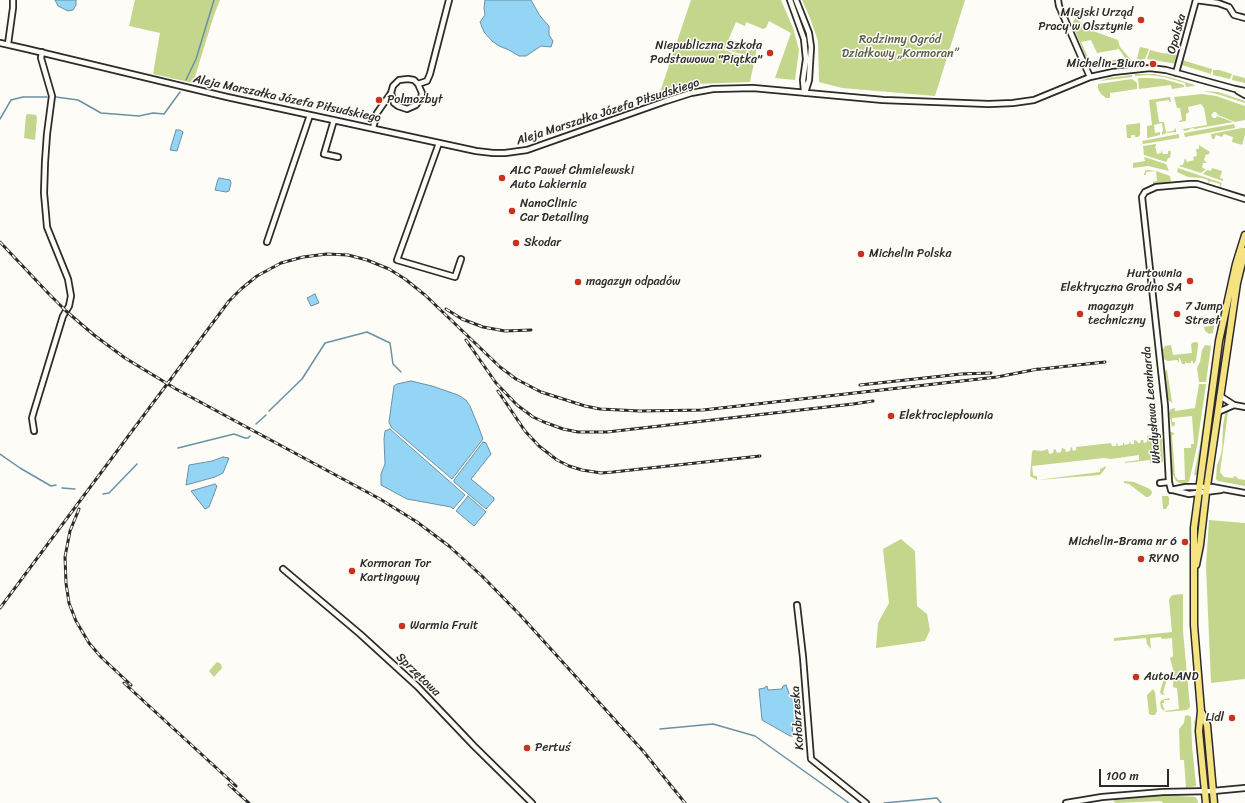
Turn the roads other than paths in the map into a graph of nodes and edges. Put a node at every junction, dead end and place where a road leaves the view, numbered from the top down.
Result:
1 (13, 0) edge
2 (450, 0) edge
3 (790, 0) edge
4 (796, 0) edge
5 (1058, 0) edge
6 (1196, 0) edge
7 (1219, 1) edge
8 (1245, 18) edge
9 (0, 43) edge
10 (8, 44) junction
11 (42, 52) junction
12 (1176, 73) junction
13 (1090, 77) junction
14 (418, 84) junction
15 (1234, 89) junction
16 (1245, 91) edge
17 (391, 93) junction
18 (804, 93) junction
19 (1245, 95) edge
20 (394, 103) junction
21 (384, 104) junction
22 (310, 115) junction
23 (334, 120) junction
24 (373, 128) junction
25 (439, 143) junction
26 (338, 156) dead end
27 (1245, 199) edge
28 (1245, 235) edge
29 (267, 242) dead end
30 (1245, 251) edge
31 (461, 259) dead end
32 (1220, 396) junction
33 (1234, 405) junction
34 (1245, 407) edge
35 (1218, 412) junction
36 (34, 432) dead end
37 (1169, 482) junction
38 (1160, 483) dead end
39 (1198, 490) junction
40 (1206, 490) junction
41 (1245, 494) edge
42 (283, 569) dead end
43 (1194, 576) junction
44 (797, 605) dead end
45 (1201, 711) junction
46 (1245, 788) edge
47 (1205, 791) junction
48 (1213, 791) junction
49 (532, 803) edge
50 (866, 803) edge
51 (1066, 803) edge
52 (1206, 803) edge
53 (1214, 803) edge

1 - 10 street
2 - 14 street
3 - 18 street
4 - 18 street
5 - 13 street
6 - 7 street
6 - 12 street, Opolska
7 - 8 street
9 - 10 street, Aleja Marszałka Józefa Piłsudskiego
10 - 11 street, Aleja Marszałka Józefa Piłsudskiego
11 - 22 street, Aleja Marszałka Józefa Piłsudskiego
11 - 36 street
12 - 13 street, Aleja Marszałka Józefa Piłsudskiego
12 - 15 street, Aleja Marszałka Józefa Piłsudskiego
13 - 18 street, Aleja Marszałka Józefa Piłsudskiego
14 - 17 street
14 - 20 street
15 - 16 street, Aleja Marszałka Józefa Piłsudskiego
15 - 19 street, Aleja Marszałka Józefa Piłsudskiego
17 - 20 street
17 - 21 street
18 - 25 street, Aleja Marszałka Józefa Piłsudskiego
20 - 21 street
21 - 24 street
22 - 23 street, Aleja Marszałka Józefa Piłsudskiego
22 - 29 street
23 - 24 street, Aleja Marszałka Józefa Piłsudskiego
23 - 26 street
24 - 25 street, Aleja Marszałka Józefa Piłsudskiego
25 - 31 street
27 - 37 street, Władysława Leonharda
28 - 39 main road
30 - 32 main road
32 - 33 street
32 - 35 main road
33 - 34 street
33 - 35 street
35 - 40 main road
37 - 38 street
37 - 39 street
39 - 40 street
39 - 43 main road
40 - 41 street
40 - 43 main road
42 - 49 street, Sprzętowa
43 - 45 main road
44 - 50 street, Kołobrzeska
45 - 47 main road
45 - 48 main road
46 - 48 street
47 - 48 street
47 - 51 street
47 - 52 main road
48 - 53 main road

